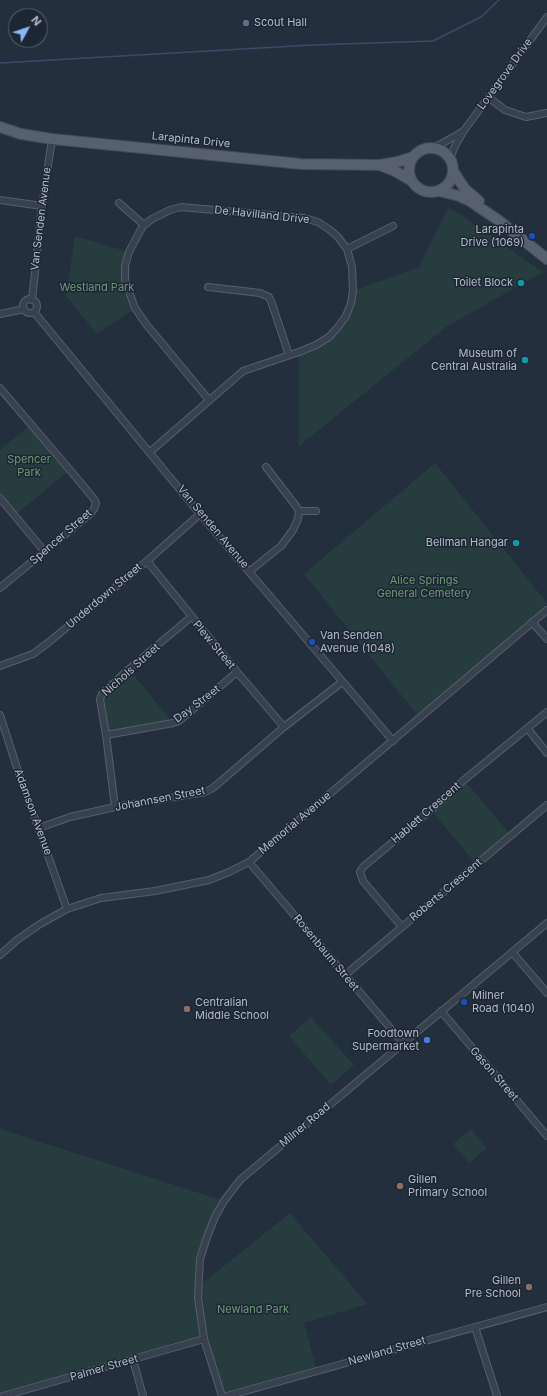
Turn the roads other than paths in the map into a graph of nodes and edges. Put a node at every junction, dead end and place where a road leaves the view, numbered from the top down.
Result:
1 (547, 17) edge
2 (488, 97) junction
3 (547, 113) edge
4 (0, 127) edge
5 (463, 132) junction
6 (52, 138) junction
7 (432, 148) junction
8 (413, 157) junction
9 (450, 159) junction
10 (380, 165) junction
11 (453, 171) junction
12 (412, 181) junction
13 (439, 191) junction
14 (0, 200) edge
15 (119, 202) dead end
16 (42, 206) junction
17 (144, 225) junction
18 (393, 226) dead end
19 (348, 249) junction
20 (547, 258) edge
21 (208, 287) dead end
22 (32, 300) junction
23 (24, 309) junction
24 (34, 312) junction
25 (0, 314) edge
26 (289, 355) junction
27 (0, 388) edge
28 (209, 400) junction
29 (150, 452) junction
30 (266, 466) dead end
31 (0, 498) edge
32 (299, 511) junction
33 (316, 511) dead end
34 (200, 514) junction
35 (44, 552) junction
36 (146, 561) junction
37 (250, 571) junction
38 (0, 588) edge
39 (547, 610) edge
40 (191, 617) junction
41 (532, 622) junction
42 (547, 640) edge
43 (0, 666) edge
44 (237, 672) junction
45 (342, 682) junction
46 (547, 712) edge
47 (0, 715) edge
48 (284, 727) junction
49 (528, 729) junction
50 (106, 735) junction
51 (393, 741) junction
52 (547, 753) edge
53 (547, 805) edge
54 (115, 807) junction
55 (39, 828) junction
56 (249, 862) junction
57 (67, 909) junction
58 (547, 923) edge
59 (402, 927) junction
60 (512, 952) junction
61 (0, 955) edge
62 (345, 975) junction
63 (547, 993) edge
64 (441, 1011) junction
65 (403, 1043) junction
66 (544, 1128) edge
67 (547, 1136) edge
68 (547, 1307) edge
69 (475, 1327) junction
70 (204, 1339) junction
71 (133, 1360) junction
72 (3, 1396) edge
73 (143, 1396) edge
74 (222, 1396) edge
75 (227, 1396) edge
76 (497, 1396) edge

1 - 2 street, Lovegrove Drive
2 - 3 street
2 - 5 street, Lovegrove Drive
4 - 6 main road, Larapinta Drive
5 - 7 street, Lovegrove Drive
5 - 9 street, Lovegrove Drive
6 - 10 main road, Larapinta Drive
6 - 16 street, Van Senden Avenue
7 - 8 main road
7 - 9 main road
8 - 10 main road, Larapinta Drive
8 - 12 main road
9 - 11 main road
10 - 12 main road, Larapinta Drive
11 - 13 main road
11 - 20 main road
12 - 13 main road
13 - 20 main road
14 - 16 street
15 - 17 street
16 - 22 street, Van Senden Avenue
17 - 19 street, De Havilland Drive
17 - 28 street, De Havilland Drive
18 - 19 street
19 - 26 street
21 - 26 street
22 - 23 street
22 - 24 street
23 - 24 street
23 - 25 street
24 - 29 street, Van Senden Avenue
26 - 28 street
27 - 35 street, Spencer Street
28 - 29 street
29 - 34 street, Van Senden Avenue
30 - 32 street
31 - 35 street
32 - 33 street
32 - 37 street
34 - 36 street, Underdown Street
34 - 37 street, Van Senden Avenue
35 - 38 street, Spencer Street
36 - 40 street, Plew Street
36 - 43 street, Underdown Street
37 - 45 street, Van Senden Avenue
39 - 41 street, Memorial Avenue
40 - 44 street, Plew Street
40 - 50 street, Nichols Street
41 - 42 street
41 - 51 street, Memorial Avenue
44 - 48 street, Plew Street
44 - 50 street, Day Street
45 - 48 street, Johannsen Street
45 - 51 street, Van Senden Avenue
46 - 49 street, Hablett Crescent
47 - 55 street, Adamson Avenue
48 - 54 street, Johannsen Street
49 - 52 street
49 - 59 street, Hablett Crescent
50 - 54 street, Nichols Street
51 - 56 street, Memorial Avenue
53 - 59 street, Roberts Crescent
54 - 55 street, Johannsen Street
55 - 57 street, Adamson Avenue
56 - 57 street, Memorial Avenue
56 - 62 street, Rosenbaum Street
57 - 61 street, Memorial Avenue
58 - 60 street, Milner Road
59 - 62 street, Roberts Crescent
60 - 63 street
60 - 64 street, Milner Road
62 - 65 street, Rosenbaum Street
64 - 65 street, Milner Road
64 - 66 street, Gason Street
65 - 70 street, Milner Road
66 - 67 street, Gason Street
68 - 69 street, Newland Street
69 - 75 street, Newland Street
69 - 76 street
70 - 71 street, Palmer Street
70 - 74 street, Milner Road
71 - 72 street, Palmer Street
71 - 73 street

